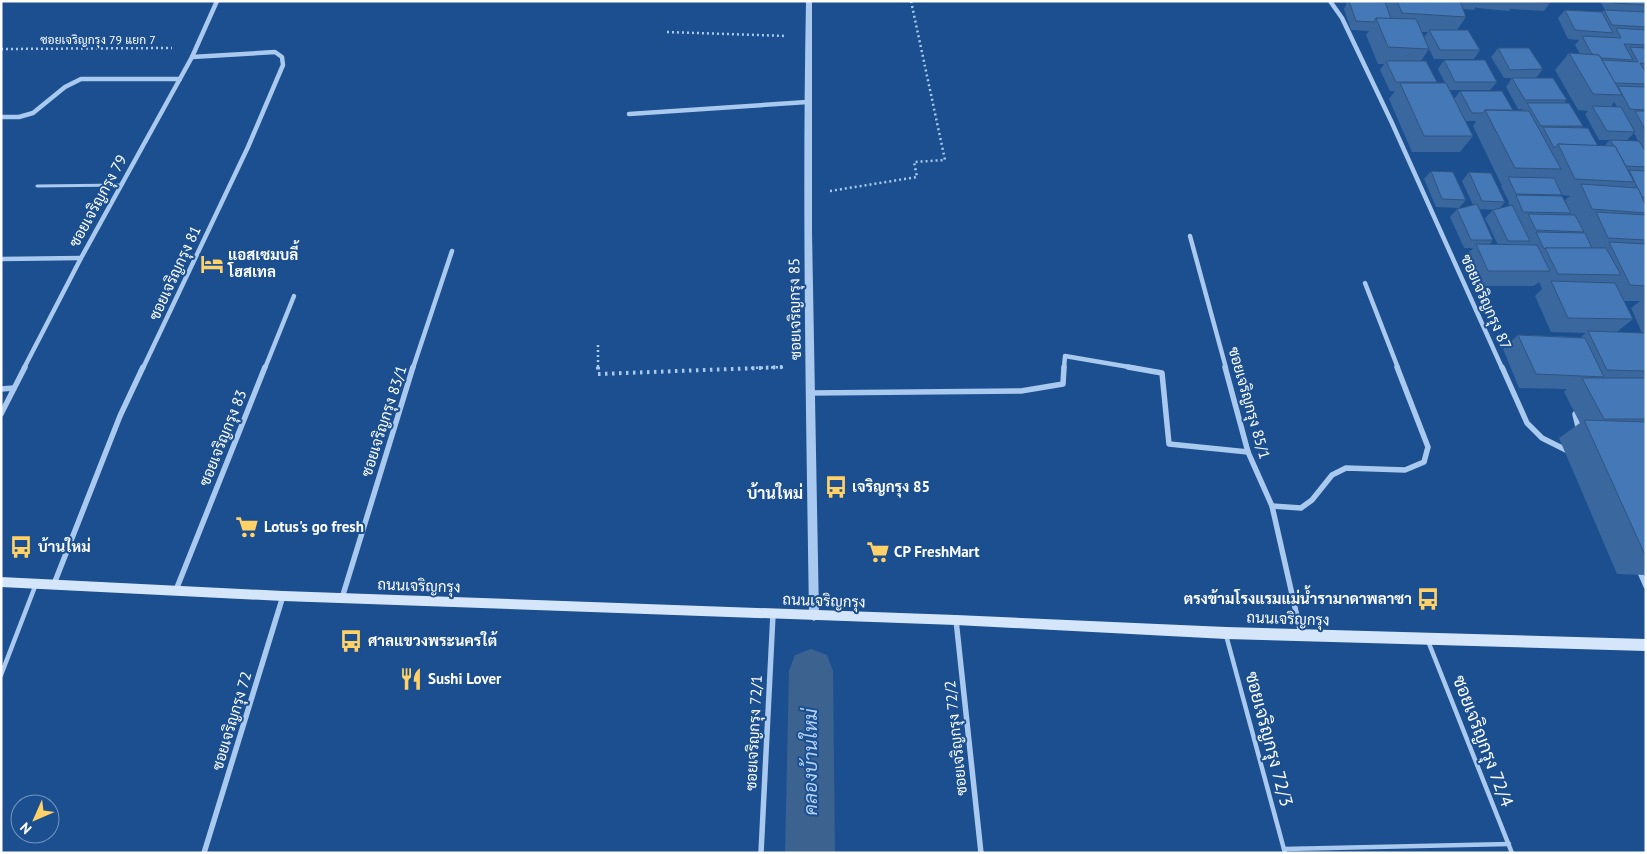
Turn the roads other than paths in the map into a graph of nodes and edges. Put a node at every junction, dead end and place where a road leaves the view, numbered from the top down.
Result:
1 (217, 1) edge
2 (809, 1) edge
3 (1330, 1) edge
4 (192, 57) junction
5 (180, 79) junction
6 (807, 102) junction
7 (629, 114) dead end
8 (1, 117) edge
9 (122, 185) junction
10 (37, 186) dead end
11 (1190, 236) dead end
12 (452, 252) dead end
13 (81, 258) junction
14 (1, 259) edge
15 (1365, 283) dead end
16 (294, 296) dead end
17 (14, 388) junction
18 (1, 389) edge
19 (810, 394) junction
20 (1586, 409) dead end
21 (1, 414) edge
22 (1581, 440) dead end
23 (1248, 452) junction
24 (1578, 454) dead end
25 (1272, 506) junction
26 (1638, 568) edge
27 (1, 582) edge
28 (36, 584) junction
29 (54, 584) junction
30 (1646, 586) edge
31 (176, 590) junction
32 (283, 596) junction
33 (342, 598) junction
34 (772, 614) junction
35 (814, 616) junction
36 (956, 620) junction
37 (1226, 633) junction
38 (1301, 634) junction
39 (1428, 639) junction
40 (1646, 645) edge
41 (1, 675) edge
42 (1509, 844) junction
43 (1285, 851) edge
44 (204, 853) edge
45 (761, 853) edge
46 (982, 853) edge
47 (1512, 853) edge

1 - 4 street, ซอยเจริญกรุง 79
2 - 6 street, ซอยเจริญกรุง 85
3 - 24 street, ซอยเจริญกรุง 87
4 - 5 street, ซอยเจริญกรุง 79
4 - 29 street, ซอยเจริญกรุง 81
5 - 8 street
5 - 9 street, ซอยเจริญกรุง 79
6 - 7 street
6 - 19 street, ซอยเจริญกรุง 85
9 - 10 lane
9 - 13 street, ซอยเจริญกรุง 79
11 - 23 street, ซอยเจริญกรุง 85/1
12 - 33 street, ซอยเจริญกรุง 83/1
13 - 14 street
13 - 17 street, ซอยเจริญกรุง 79
15 - 25 street
16 - 31 street, ซอยเจริญกรุง 83
17 - 18 street
17 - 21 street, ซอยเจริญกรุง 79
19 - 23 street
19 - 35 street, ซอยเจริญกรุง 85
20 - 22 street
23 - 25 street, ซอยเจริญกรุง 85/1
25 - 38 street, ซอยเจริญกรุง 85/1
26 - 30 street
27 - 28 main road, ถนนเจริญกรุง
28 - 29 main road, ถนนเจริญกรุง
28 - 41 lane
29 - 31 main road, ถนนเจริญกรุง
31 - 32 main road, ถนนเจริญกรุง
32 - 33 main road, ถนนเจริญกรุง
32 - 44 street, ซอยเจริญกรุง 72
33 - 34 main road, ถนนเจริญกรุง
34 - 35 main road, ถนนเจริญกรุง
34 - 45 street, ซอยเจริญกรุง 72/1
35 - 36 main road, ถนนเจริญกรุง
36 - 37 main road, ถนนเจริญกรุง
36 - 46 street, ซอยเจริญกรุง 72/2
37 - 38 main road, ถนนเจริญกรุง
37 - 43 lane, ซอยเจริญกรุง 72/3
38 - 39 main road, ถนนเจริญกรุง
39 - 40 main road, ถนนเจริญกรุง
39 - 42 lane, ซอยเจริญกรุง 72/4
42 - 43 lane
42 - 47 lane, ซอยเจริญกรุง 72/4

